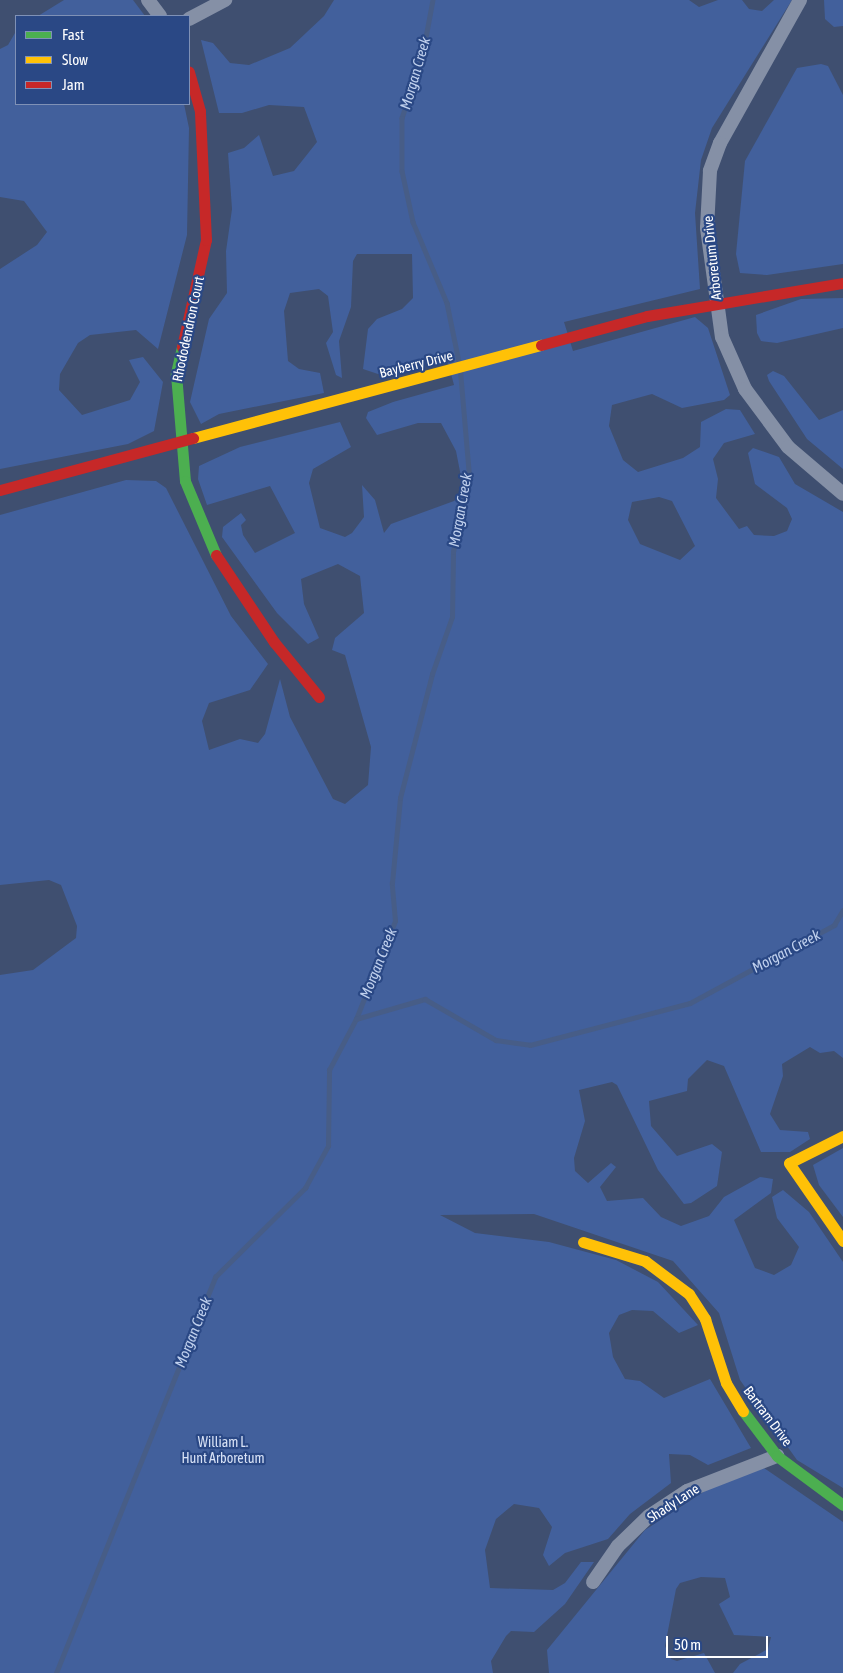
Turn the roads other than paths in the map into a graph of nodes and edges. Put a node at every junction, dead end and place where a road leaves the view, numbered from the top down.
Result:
1 (148, 0) edge
2 (225, 0) edge
3 (800, 0) edge
4 (159, 15) edge
5 (190, 18) edge
6 (190, 76) edge
7 (843, 283) edge
8 (716, 303) junction
9 (179, 444) junction
10 (0, 490) edge
11 (843, 494) edge
12 (320, 697) dead end
13 (843, 1136) edge
14 (583, 1242) dead end
15 (843, 1242) edge
16 (777, 1456) junction
17 (843, 1504) edge
18 (593, 1582) dead end

1 - 4 street
2 - 5 street
3 - 8 street, Arboretum Drive
6 - 9 street, Rhododendron Court
7 - 8 street, Bayberry Drive
8 - 9 street, Bayberry Drive
8 - 11 street, Arboretum Drive
9 - 10 street, Bayberry Drive
9 - 12 street, Rhododendron Court
13 - 15 street
14 - 16 street, Bartram Drive
16 - 17 street, Bartram Drive
16 - 18 street, Shady Lane

